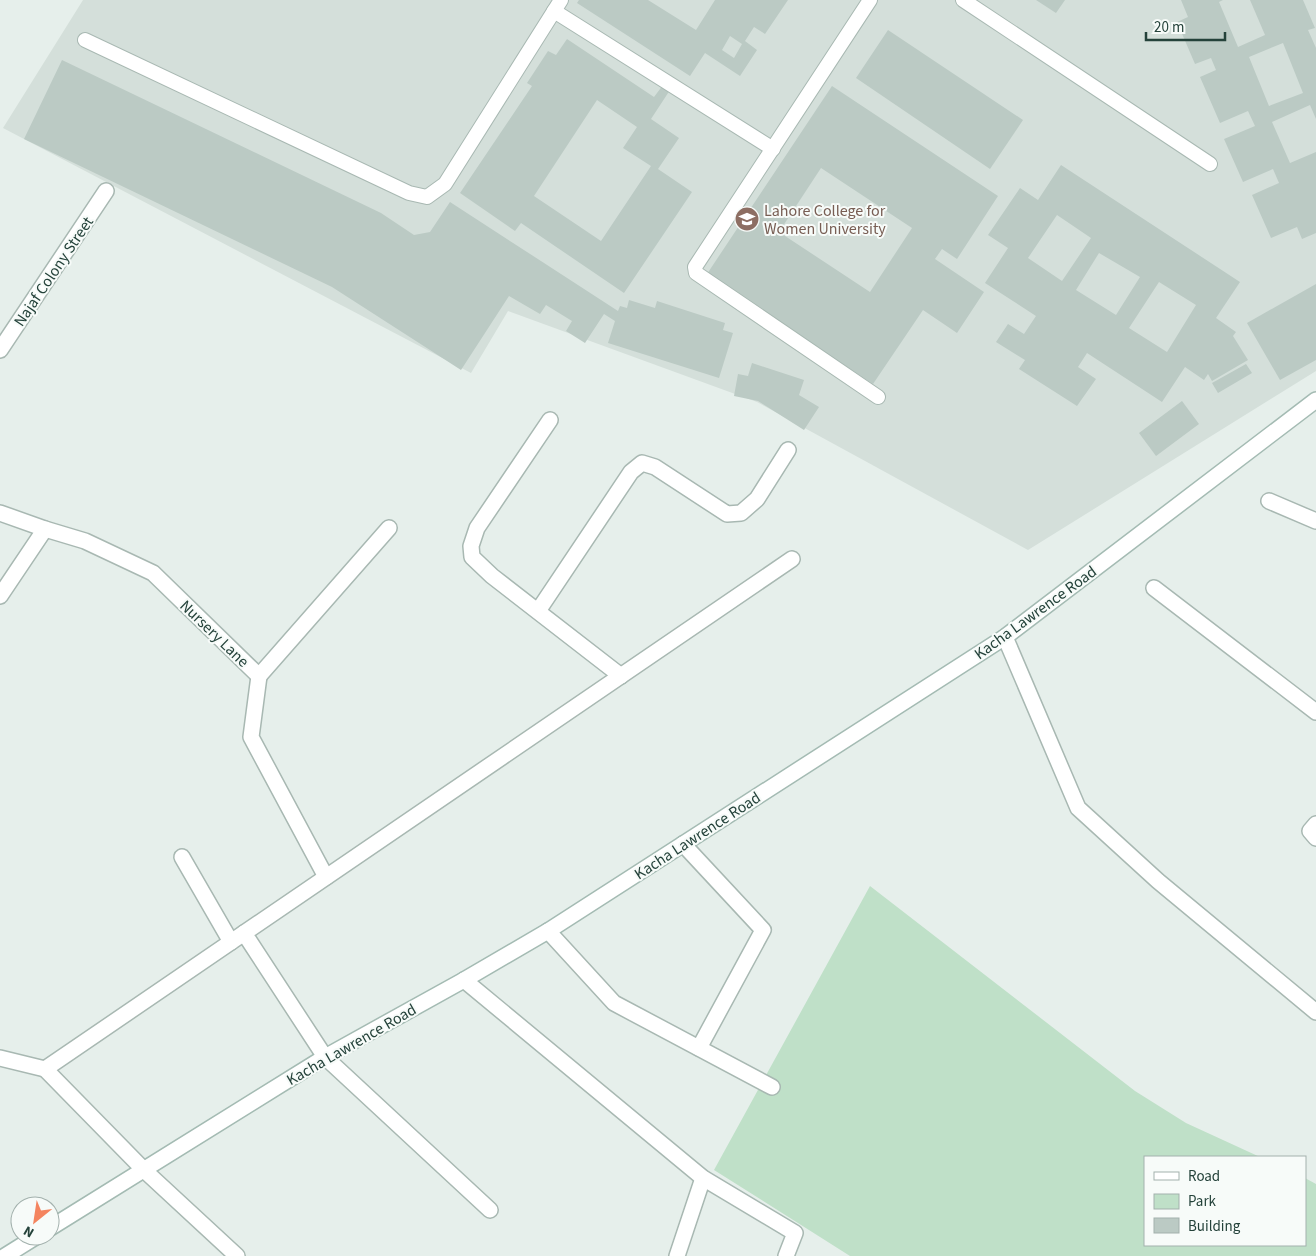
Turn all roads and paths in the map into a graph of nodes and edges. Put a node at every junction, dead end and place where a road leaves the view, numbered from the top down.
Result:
1 (870, 0) edge
2 (963, 0) edge
3 (557, 5) edge
4 (85, 40) dead end
5 (773, 148) junction
6 (1210, 164) dead end
7 (106, 191) dead end
8 (0, 350) edge
9 (878, 397) dead end
10 (1316, 400) edge
11 (550, 420) dead end
12 (788, 450) dead end
13 (1269, 501) dead end
14 (0, 513) edge
15 (1316, 521) edge
16 (389, 528) dead end
17 (45, 529) junction
18 (792, 559) dead end
19 (1154, 588) dead end
20 (0, 596) edge
21 (538, 611) junction
22 (1005, 637) junction
23 (259, 676) junction
24 (622, 676) junction
25 (1316, 712) edge
26 (1316, 824) edge
27 (1316, 838) edge
28 (683, 844) junction
29 (182, 857) dead end
30 (326, 877) junction
31 (548, 931) junction
32 (244, 933) junction
33 (231, 942) junction
34 (464, 980) junction
35 (1316, 1012) edge
36 (699, 1048) junction
37 (0, 1058) edge
38 (325, 1058) junction
39 (45, 1069) junction
40 (772, 1088) dead end
41 (144, 1170) junction
42 (703, 1178) junction
43 (490, 1210) dead end
44 (60, 1222) edge
45 (21, 1246) edge
46 (5, 1256) edge
47 (238, 1256) edge
48 (677, 1256) edge
49 (786, 1256) edge

1 - 5 lane
2 - 6 lane
3 - 4 lane
3 - 5 lane
5 - 9 lane
7 - 8 street, Najaf Colony Street
10 - 22 street, Kacha Lawrence Road
11 - 21 street
12 - 21 street
13 - 15 street
14 - 17 street, Nursery Lane
16 - 23 street
17 - 20 street
17 - 23 street, Nursery Lane
18 - 24 street
19 - 25 street
21 - 24 street
22 - 28 street, Kacha Lawrence Road
22 - 35 street
23 - 30 street, Nursery Lane
24 - 30 street
26 - 27 street
28 - 31 street, Kacha Lawrence Road
28 - 36 street
29 - 33 street
30 - 32 street
31 - 34 street, Kacha Lawrence Road
31 - 36 street
32 - 33 street
32 - 38 street
33 - 39 street
34 - 38 street, Kacha Lawrence Road
34 - 42 street
36 - 40 street
37 - 39 street
38 - 41 street, Kacha Lawrence Road
38 - 43 street
39 - 41 street
41 - 44 street, Kacha Lawrence Road
41 - 47 street
42 - 48 street
42 - 49 street
45 - 46 street

